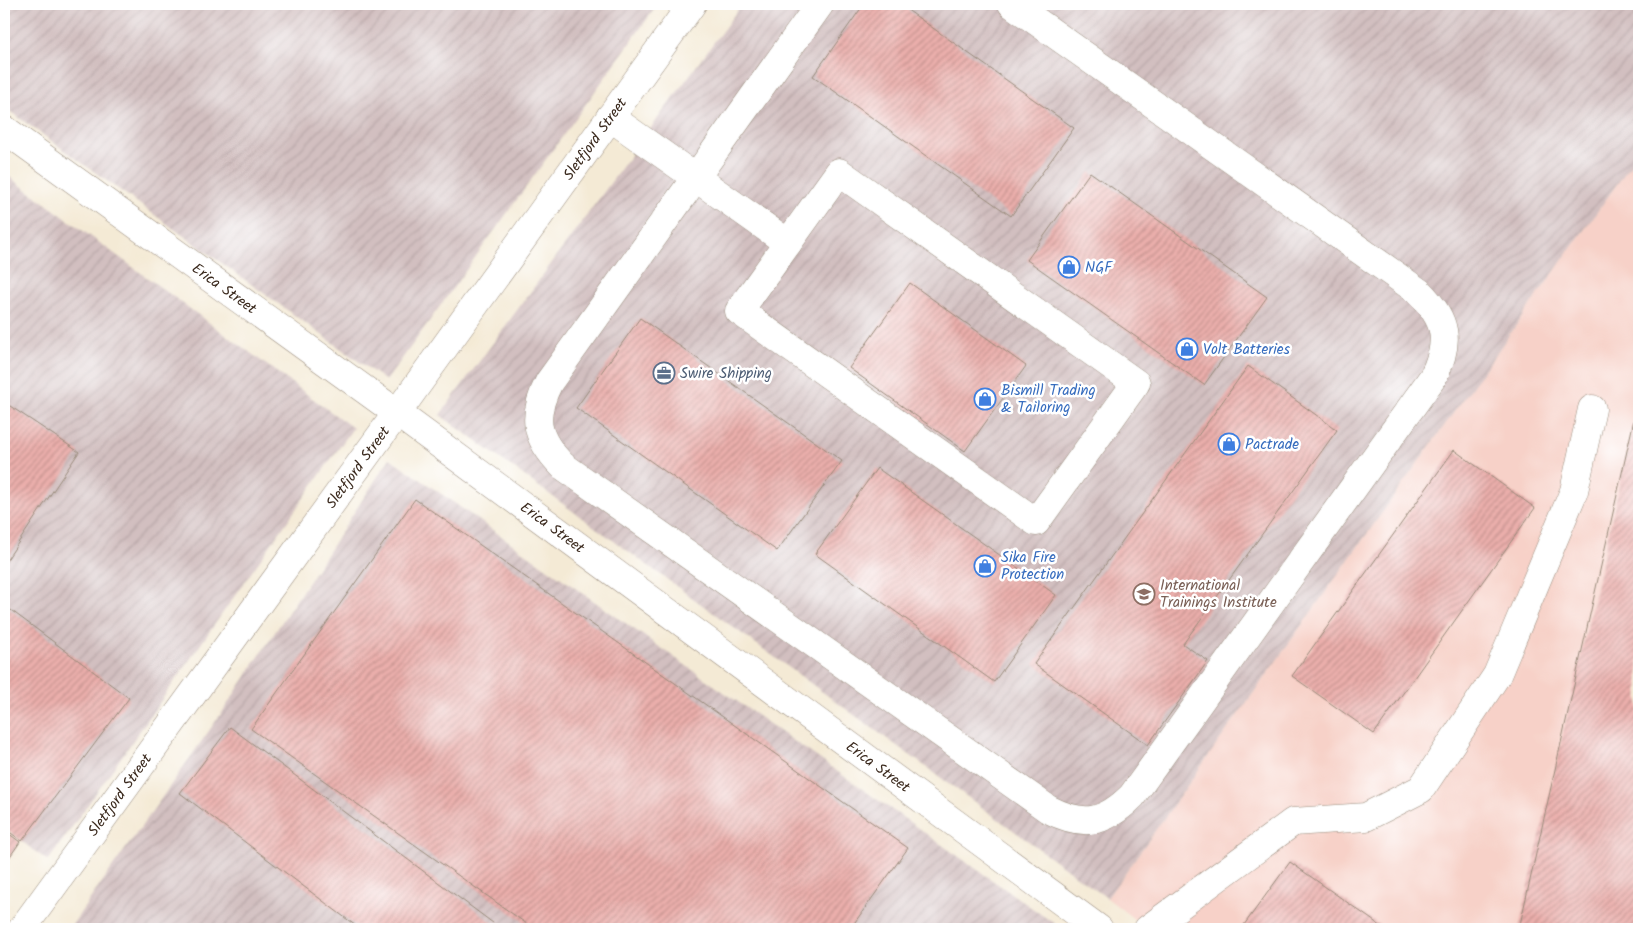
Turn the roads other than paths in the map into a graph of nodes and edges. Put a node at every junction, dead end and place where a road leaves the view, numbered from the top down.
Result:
1 (692, 4) edge
2 (820, 4) edge
3 (1012, 4) edge
4 (610, 117) junction
5 (4, 129) edge
6 (696, 177) junction
7 (788, 243) junction
8 (1592, 409) dead end
9 (397, 413) junction
10 (22, 929) edge
11 (1099, 929) edge
12 (1148, 929) edge

1 - 4 street, Sletfjord Street
2 - 6 street
3 - 6 street
4 - 6 street
4 - 9 street, Sletfjord Street
5 - 9 street, Erica Street
6 - 7 street
7 - 7 street
8 - 12 street
9 - 10 street, Sletfjord Street
9 - 11 street, Erica Street

